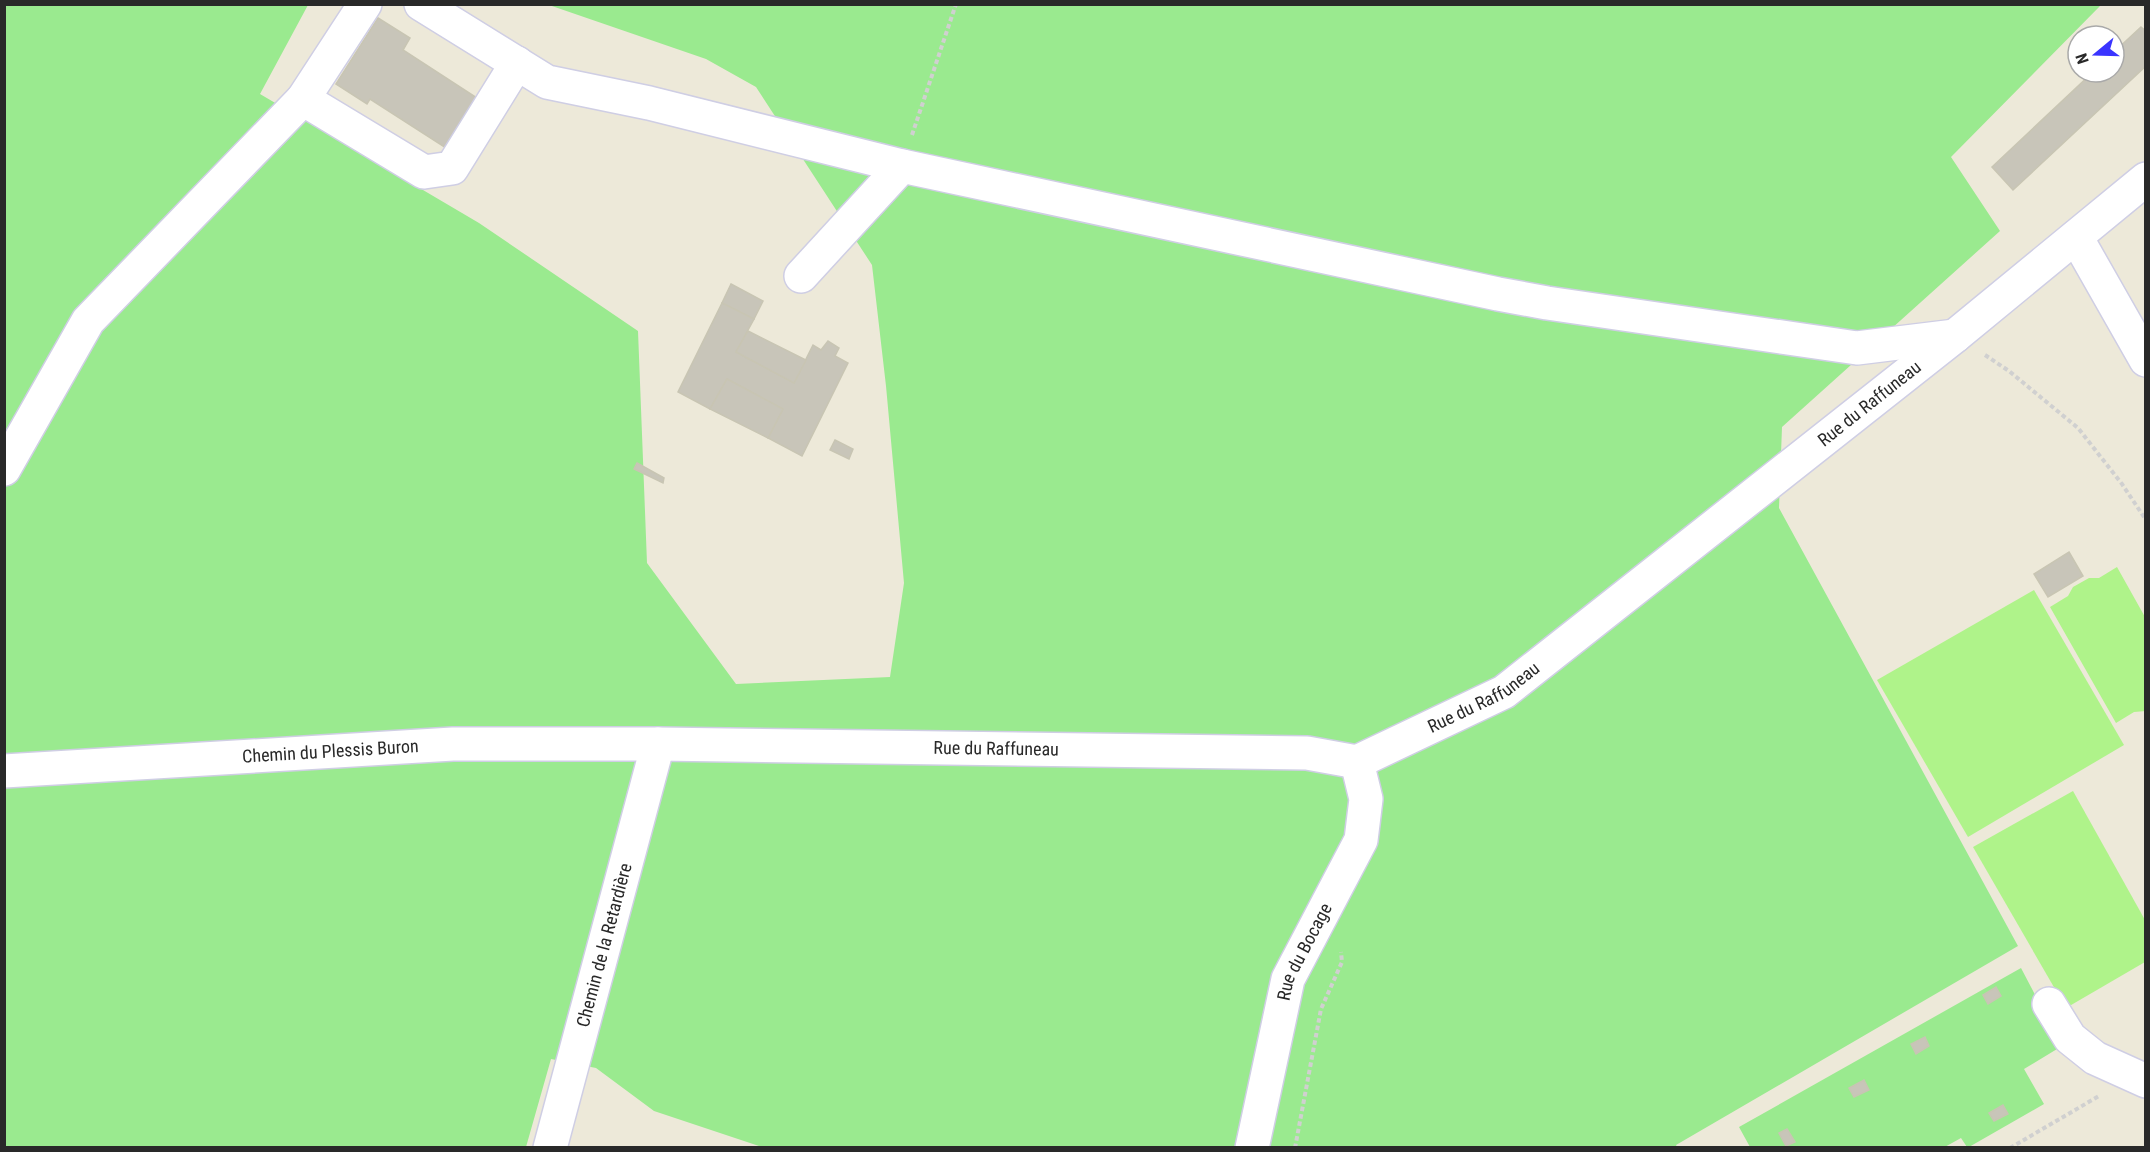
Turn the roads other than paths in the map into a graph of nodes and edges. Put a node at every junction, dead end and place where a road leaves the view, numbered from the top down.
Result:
1 (364, 4) edge
2 (421, 4) edge
3 (517, 63) junction
4 (303, 99) junction
5 (902, 166) junction
6 (2145, 179) edge
7 (2076, 237) junction
8 (801, 276) dead end
9 (1955, 336) junction
10 (2145, 360) edge
11 (4, 469) edge
12 (658, 744) junction
13 (1357, 762) junction
14 (4, 771) edge
15 (2049, 1004) dead end
16 (2140, 1078) edge
17 (550, 1148) edge
18 (1252, 1148) edge

1 - 4 street
2 - 3 street
3 - 4 street
3 - 5 street
4 - 11 street
5 - 8 street
5 - 9 street
6 - 7 street, Rue du Raffuneau
7 - 9 street, Rue du Raffuneau
7 - 10 street
9 - 13 street, Rue du Raffuneau
12 - 13 street, Rue du Raffuneau
12 - 14 street, Chemin du Plessis Buron
12 - 17 street, Chemin de la Retardière
13 - 18 street, Rue du Bocage
15 - 16 street

